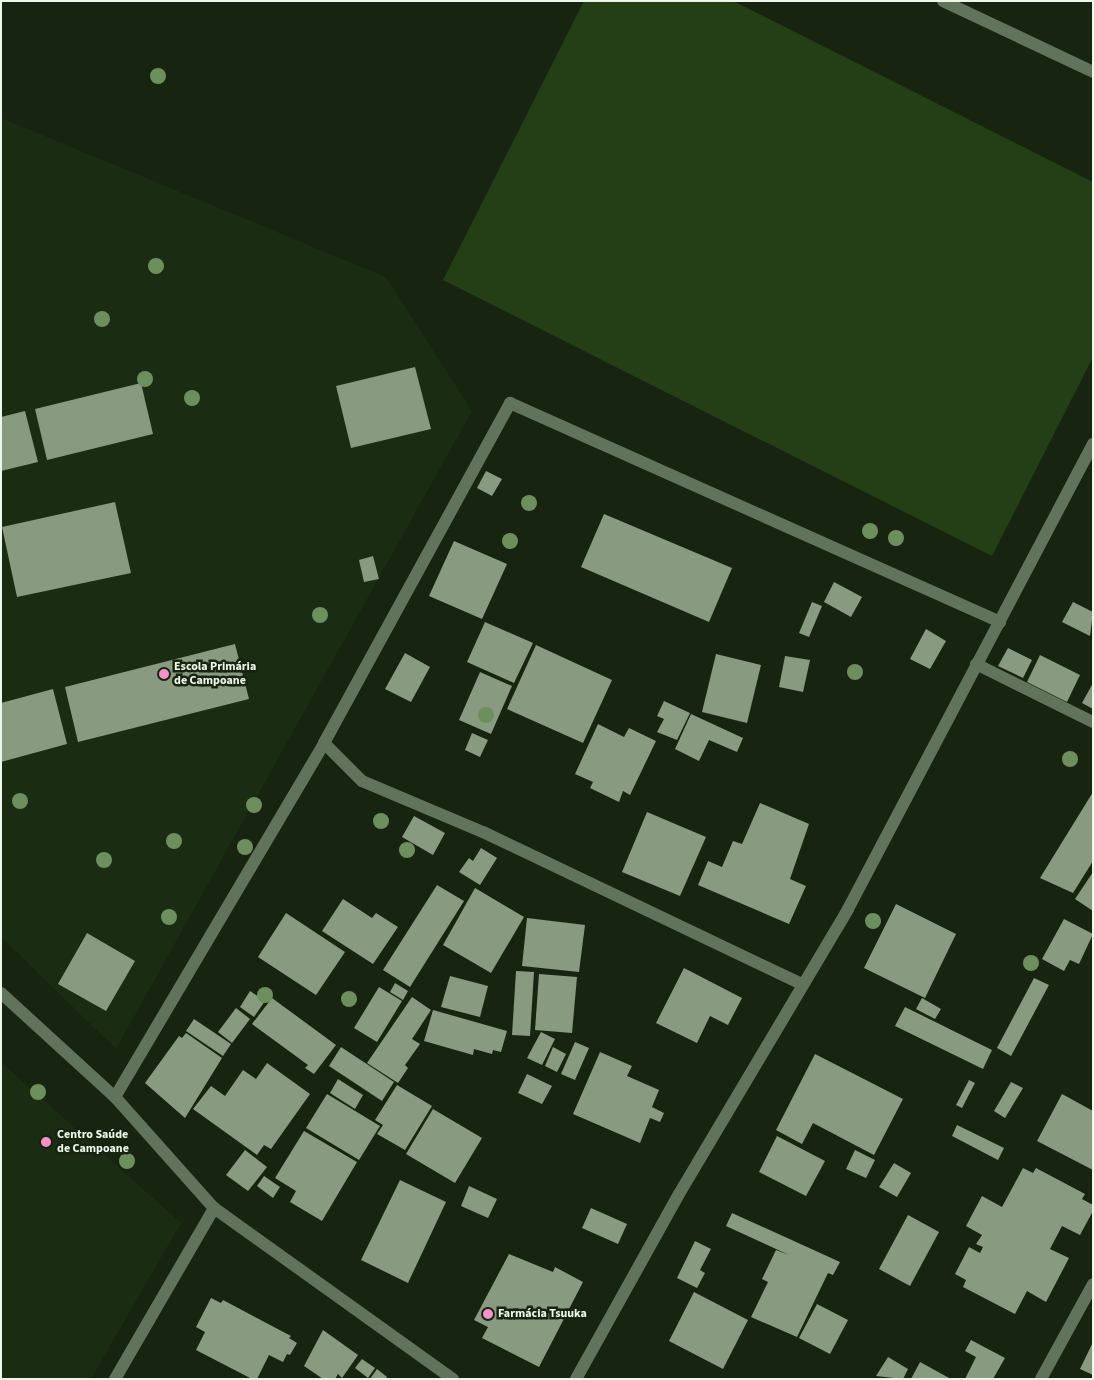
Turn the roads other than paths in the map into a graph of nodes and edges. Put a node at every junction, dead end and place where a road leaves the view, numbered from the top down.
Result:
1 (943, 1) edge
2 (1093, 72) edge
3 (1093, 444) edge
4 (1000, 622) junction
5 (976, 664) junction
6 (1093, 722) edge
7 (324, 743) junction
8 (802, 984) junction
9 (1, 993) edge
10 (115, 1097) junction
11 (214, 1208) junction
12 (1093, 1284) edge
13 (115, 1379) edge
14 (453, 1379) edge
15 (576, 1379) edge
16 (1041, 1379) edge

1 - 2 street
3 - 4 street
4 - 5 street
4 - 7 street
5 - 6 street
5 - 8 street
7 - 8 street
7 - 10 street
8 - 15 street
9 - 10 street
10 - 11 street
11 - 13 street
11 - 14 street
12 - 16 street

